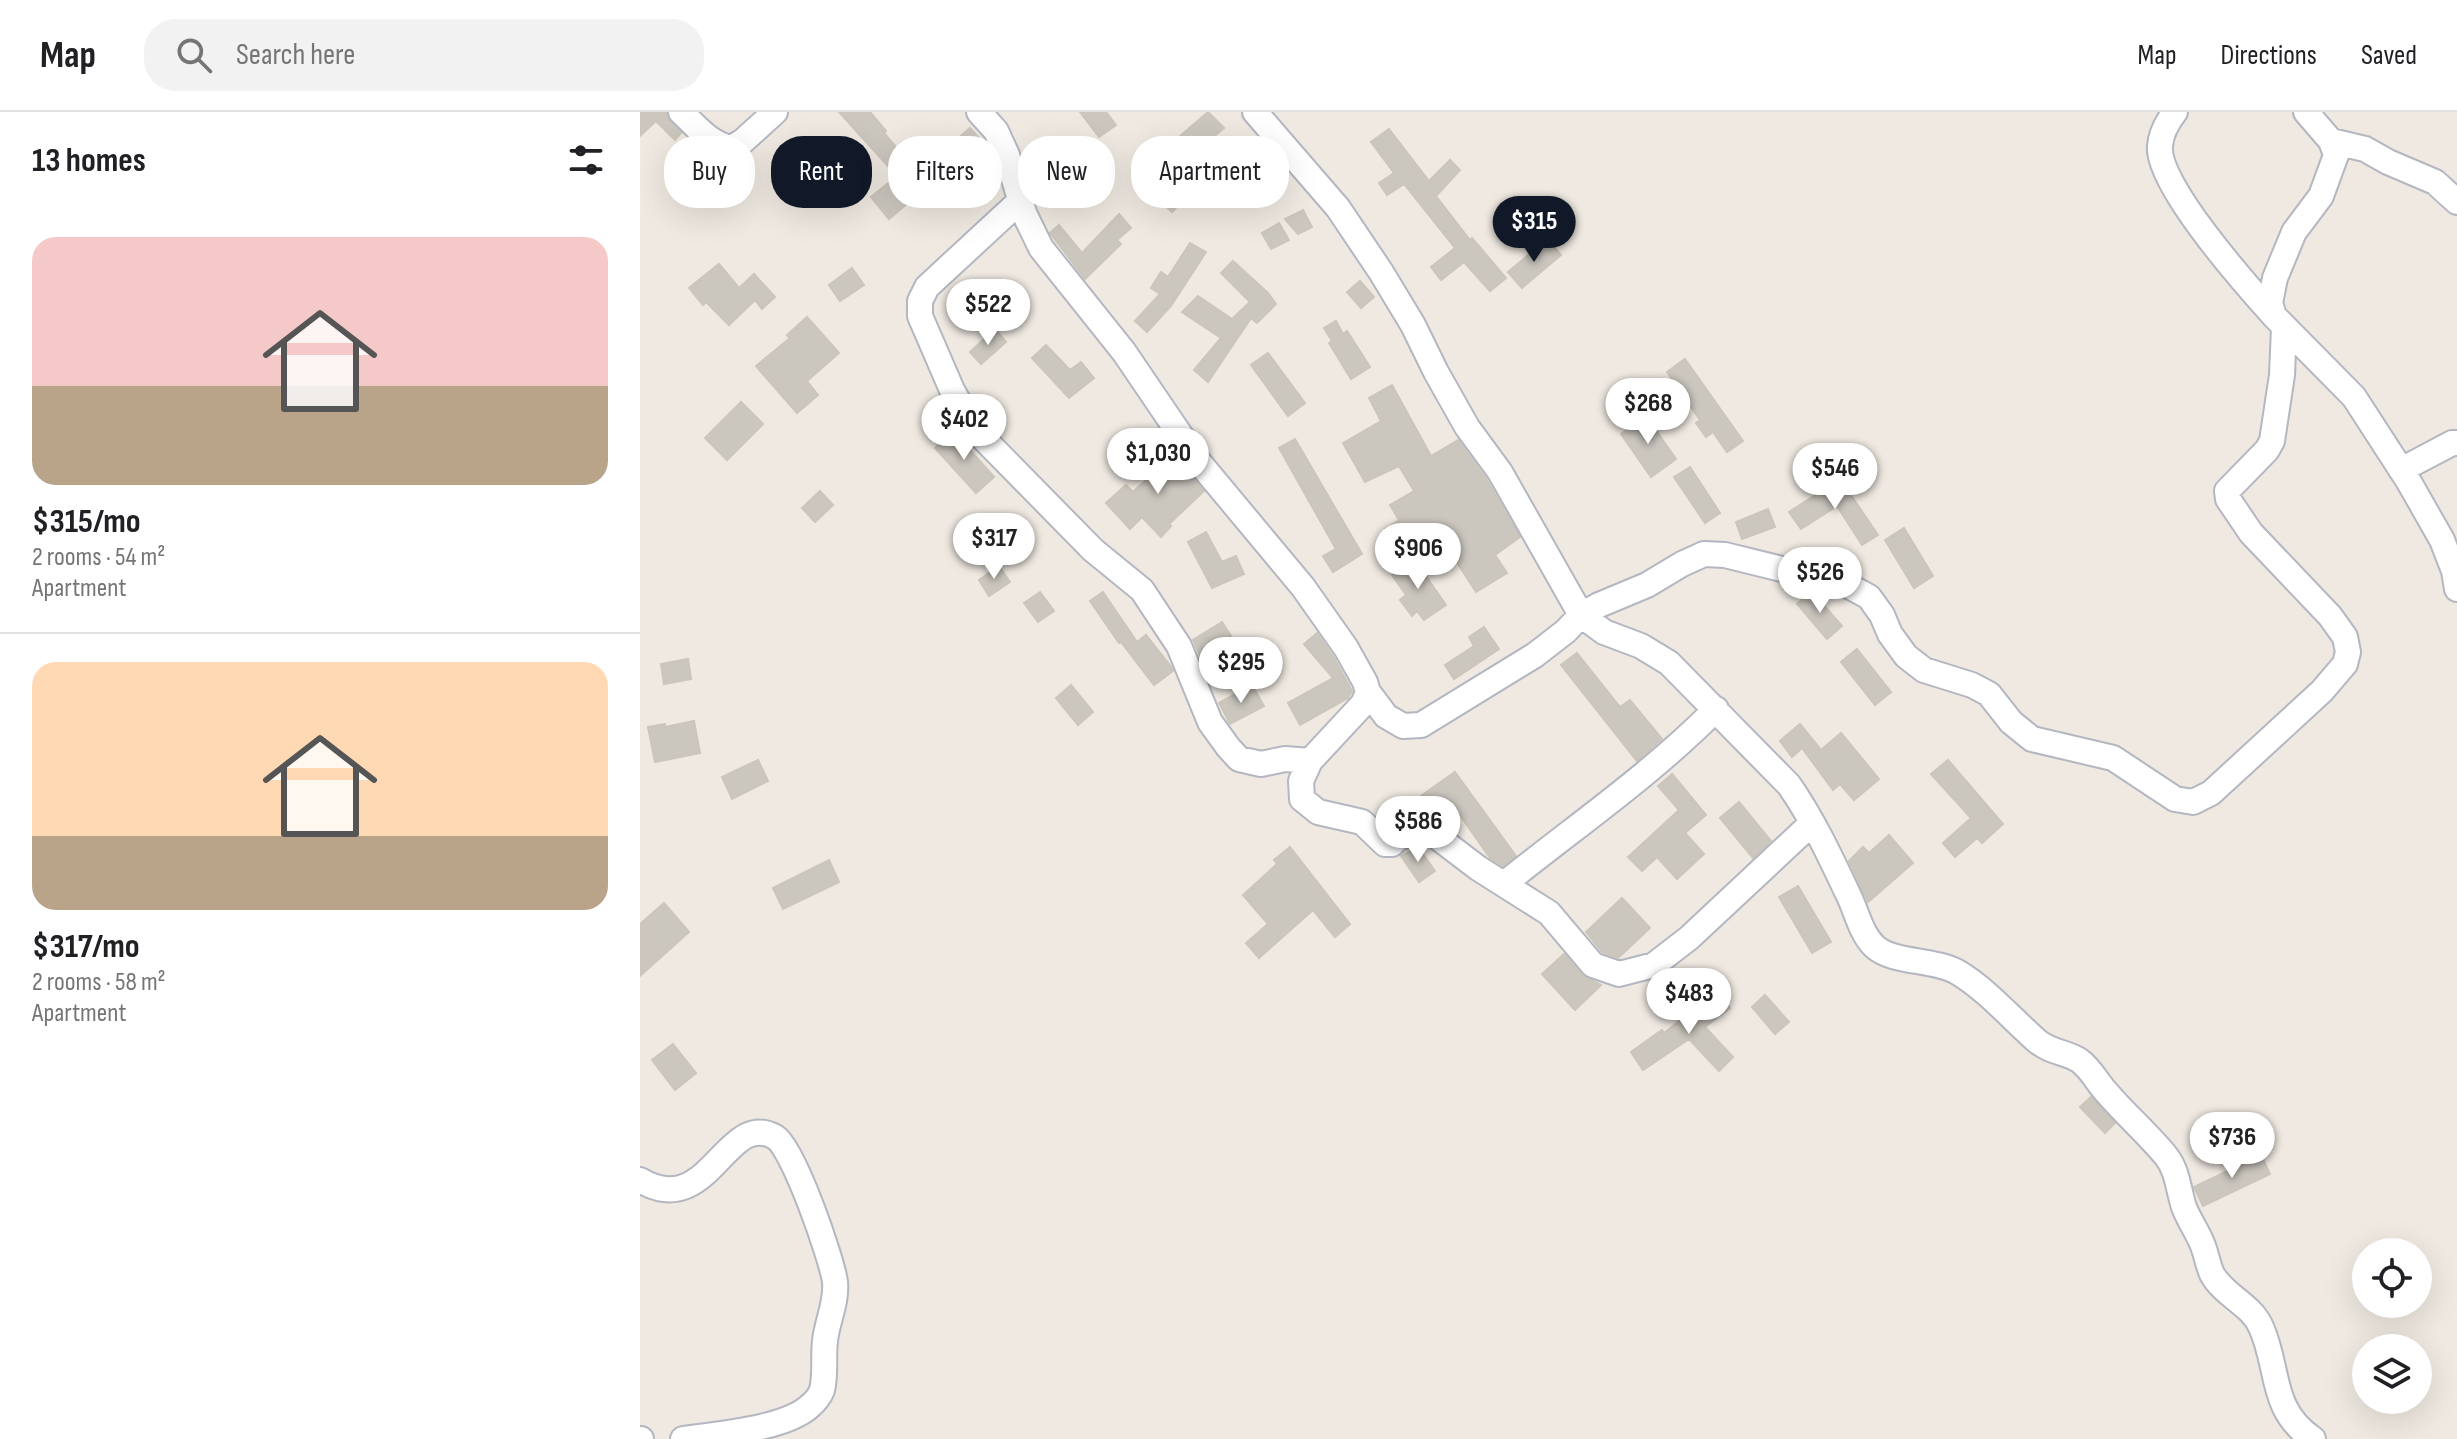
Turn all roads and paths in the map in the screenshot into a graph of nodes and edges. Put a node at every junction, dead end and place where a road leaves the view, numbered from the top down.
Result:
1 (681, 112) edge
2 (775, 112) edge
3 (979, 112) edge
4 (1255, 112) edge
5 (2175, 112) edge
6 (2306, 112) edge
7 (2331, 141) junction
8 (1018, 190) edge
9 (2457, 202) edge
10 (1018, 203) edge
11 (1023, 208) edge
12 (2279, 321) junction
13 (2457, 443) edge
14 (2401, 470) junction
15 (2457, 589) edge
16 (1581, 615) junction
17 (1368, 692) junction
18 (1716, 709) junction
19 (1310, 761) junction
20 (1811, 824) junction
21 (1504, 884) junction
22 (640, 1180) edge
23 (763, 1433) edge
24 (683, 1439) edge
25 (2313, 1439) edge

1 - 2 street
3 - 8 street
4 - 16 street
5 - 12 street
6 - 7 street
7 - 9 street
7 - 12 street
10 - 19 street
11 - 17 street
12 - 14 street
12 - 16 street
13 - 14 street
14 - 15 street
16 - 17 street
16 - 18 street
17 - 19 street
18 - 20 street
18 - 21 street
19 - 21 street
20 - 21 street
20 - 25 street
22 - 23 street
23 - 24 street

